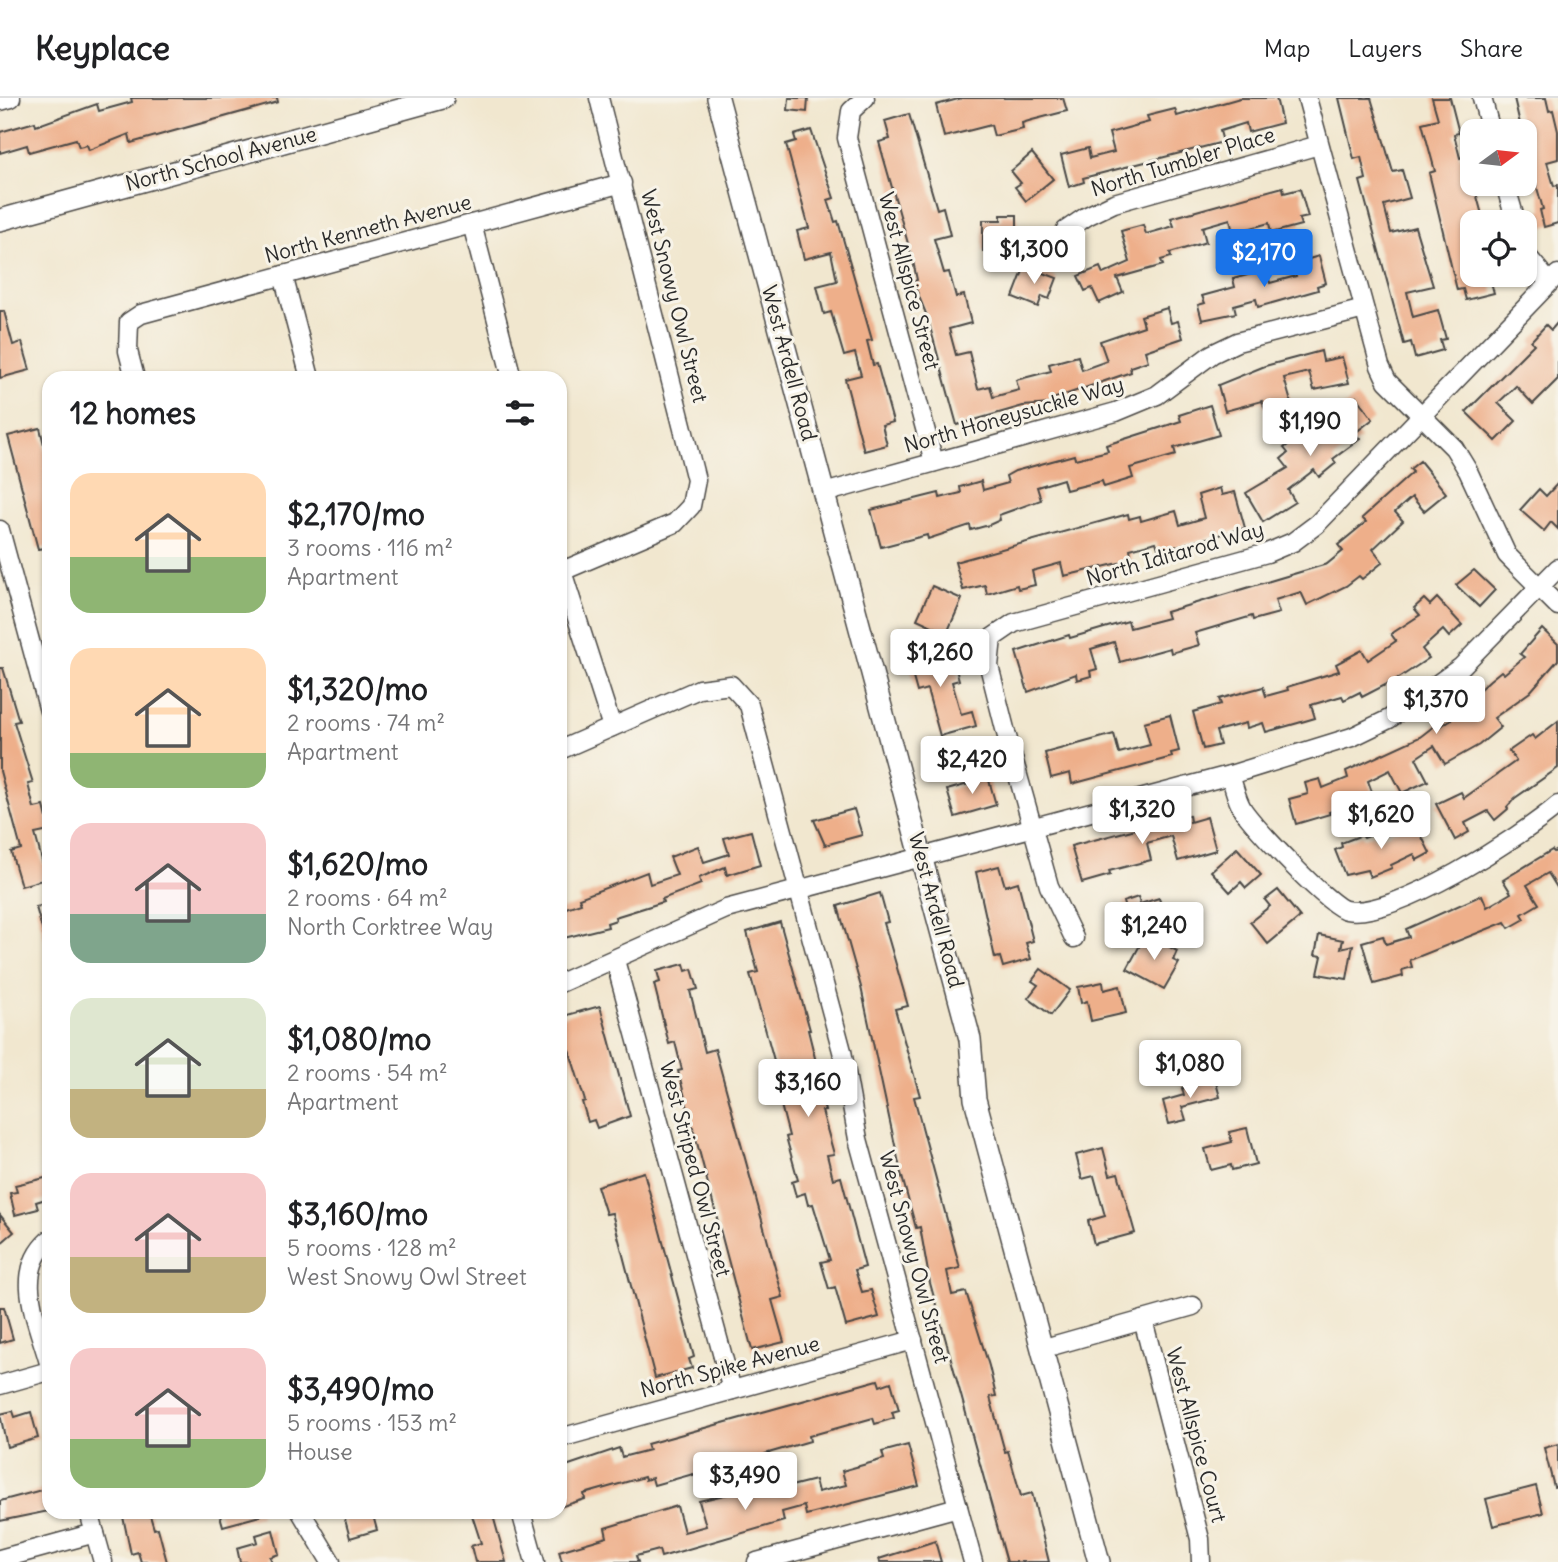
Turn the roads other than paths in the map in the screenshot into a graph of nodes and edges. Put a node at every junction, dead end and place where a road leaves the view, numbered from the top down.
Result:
1 (11, 98) edge
2 (443, 98) edge
3 (599, 98) edge
4 (718, 98) edge
5 (865, 98) edge
6 (1307, 98) edge
7 (1482, 98) edge
8 (0, 101) edge
9 (1488, 119) edge
10 (1319, 145) junction
11 (622, 183) junction
12 (0, 220) edge
13 (472, 224) junction
14 (1065, 231) dead end
15 (1537, 264) edge
16 (283, 275) junction
17 (1553, 278) edge
18 (1364, 309) junction
19 (133, 371) edge
20 (308, 371) edge
21 (510, 371) edge
22 (1422, 416) junction
23 (934, 462) junction
24 (824, 492) junction
25 (0, 530) edge
26 (567, 568) edge
27 (1558, 568) edge
28 (567, 588) edge
29 (1540, 588) junction
30 (1558, 606) edge
31 (42, 685) edge
32 (612, 727) junction
33 (567, 747) edge
34 (1230, 775) junction
35 (1558, 804) edge
36 (1033, 826) junction
37 (921, 856) junction
38 (799, 890) junction
39 (1074, 938) dead end
40 (615, 960) junction
41 (567, 981) edge
42 (42, 1247) edge
43 (1193, 1306) dead end
44 (1143, 1320) junction
45 (42, 1337) edge
46 (913, 1340) junction
47 (1041, 1349) junction
48 (42, 1373) edge
49 (0, 1385) edge
50 (732, 1390) junction
51 (567, 1436) edge
52 (958, 1507) junction
53 (91, 1519) edge
54 (306, 1519) edge
55 (523, 1519) edge
56 (95, 1533) junction
57 (0, 1559) edge
58 (103, 1562) edge
59 (331, 1562) edge
60 (534, 1562) edge
61 (757, 1562) edge
62 (973, 1562) edge
63 (1099, 1562) edge
64 (1201, 1562) edge

1 - 8 street
2 - 12 street, North School Avenue
3 - 11 street, West Snowy Owl Street
4 - 24 street, West Ardell Road
5 - 23 street, West Allspice Street
6 - 10 street
7 - 9 street
10 - 14 street, North Tumbler Place
10 - 18 street
11 - 13 street, North Kenneth Avenue
11 - 26 street, West Snowy Owl Street
13 - 16 street, North Kenneth Avenue
13 - 21 street
15 - 17 street
16 - 19 street, North Kenneth Avenue
16 - 20 street
17 - 22 street, North Iditarod Way
18 - 22 street
18 - 23 street, North Honeysuckle Way
22 - 29 street
22 - 36 street, North Iditarod Way
23 - 24 street, North Honeysuckle Way
24 - 37 street, West Ardell Road
25 - 31 street
27 - 29 street
28 - 32 street
29 - 30 street
29 - 34 street
32 - 33 street
32 - 38 street, West Snowy Owl Street
34 - 35 street
34 - 36 street
36 - 37 street
36 - 39 street
37 - 38 street
37 - 47 street, West Ardell Road
38 - 40 street
38 - 46 street, West Snowy Owl Street
40 - 41 street
40 - 50 street, West Striped Owl Street
42 - 45 street
43 - 44 street
44 - 47 street
44 - 64 street, West Allspice Court
46 - 50 street, North Spike Avenue
46 - 52 street, West Snowy Owl Street
47 - 63 street, West Ardell Road
48 - 49 street
50 - 51 street, North Spike Avenue
52 - 61 street
52 - 62 street, West Snowy Owl Street
53 - 56 street
54 - 59 street
55 - 60 street
56 - 57 street
56 - 58 street

